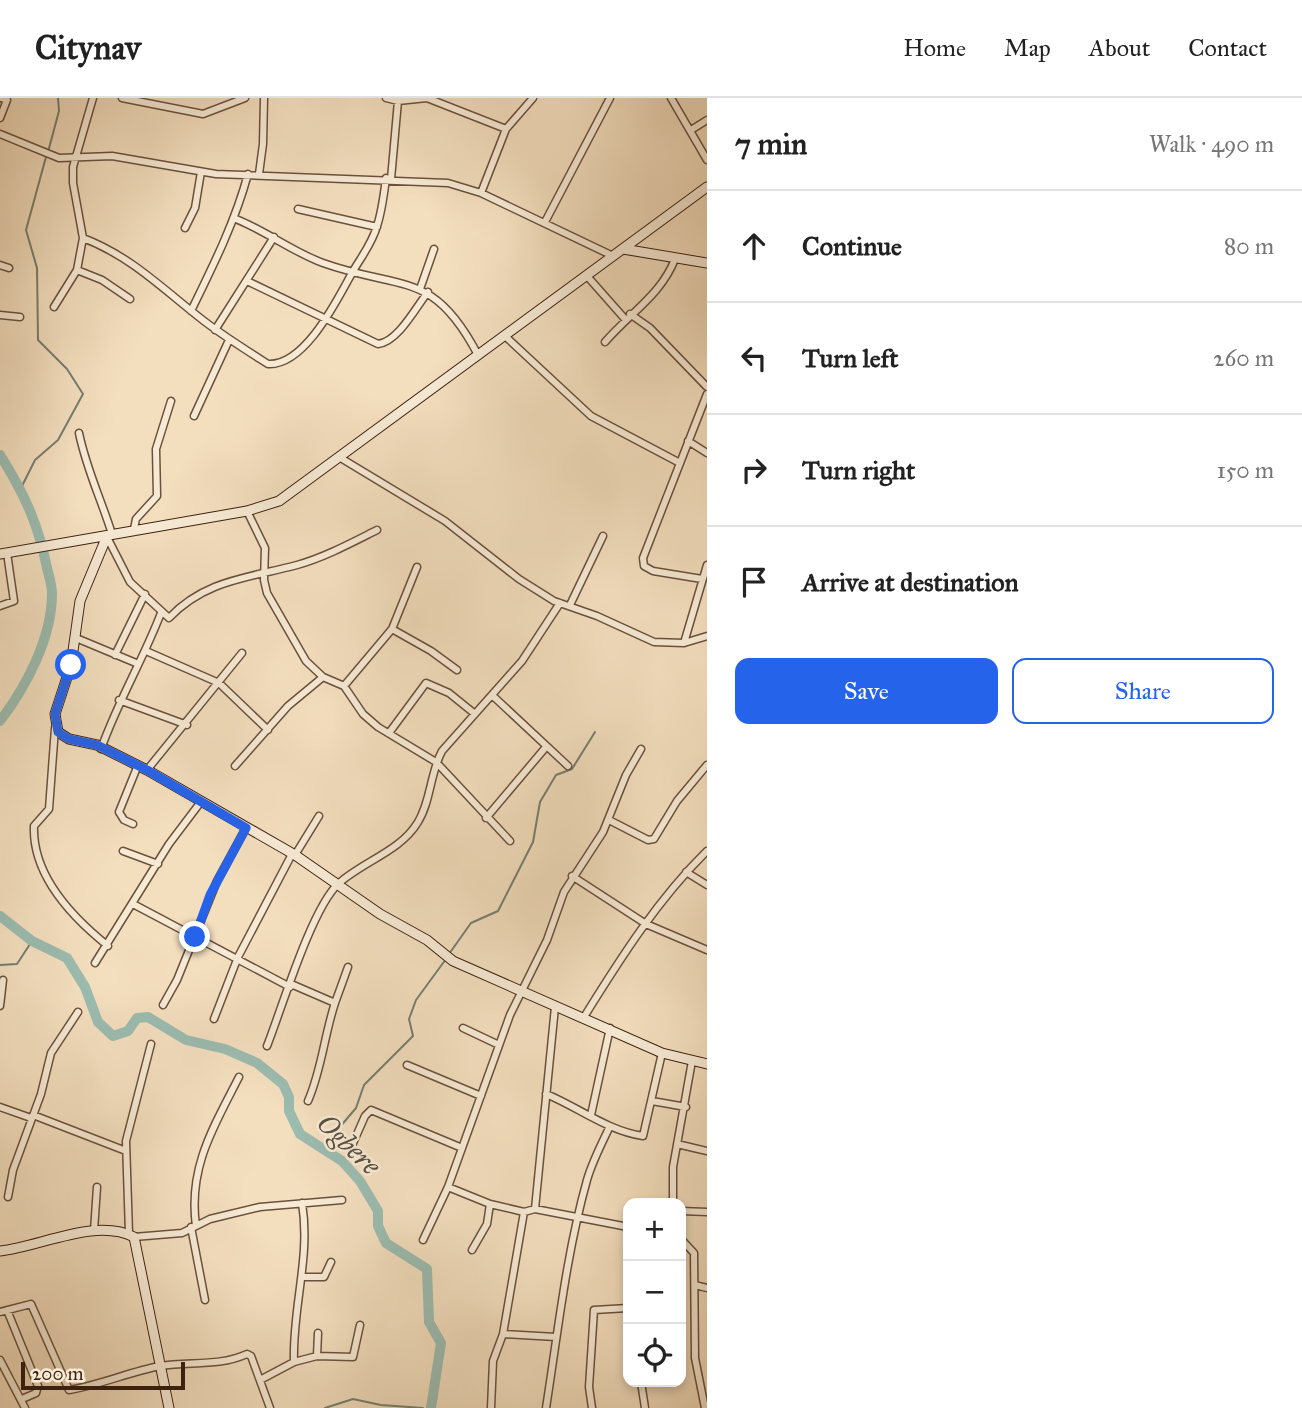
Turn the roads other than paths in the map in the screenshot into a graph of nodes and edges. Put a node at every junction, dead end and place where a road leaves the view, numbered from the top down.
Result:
1 (93, 98) edge
2 (121, 98) edge
3 (245, 98) edge
4 (264, 98) edge
5 (386, 98) edge
6 (533, 98) edge
7 (610, 98) edge
8 (671, 98) edge
9 (5, 99) edge
10 (398, 101) junction
11 (0, 118) edge
12 (707, 120) edge
13 (506, 129) junction
14 (691, 131) junction
15 (0, 134) edge
16 (75, 159) junction
17 (707, 160) edge
18 (201, 172) junction
19 (248, 174) junction
20 (259, 174) junction
21 (388, 179) junction
22 (707, 187) edge
23 (481, 193) junction
24 (298, 209) dead end
25 (236, 219) junction
26 (545, 222) junction
27 (377, 227) junction
28 (185, 228) dead end
29 (83, 237) junction
30 (274, 237) junction
31 (434, 249) dead end
32 (623, 249) junction
33 (613, 256) junction
34 (675, 259) junction
35 (707, 263) edge
36 (0, 265) edge
37 (9, 268) dead end
38 (77, 270) junction
39 (353, 272) junction
40 (587, 276) junction
41 (247, 281) junction
42 (420, 289) junction
43 (428, 292) junction
44 (130, 299) dead end
45 (54, 307) dead end
46 (191, 311) junction
47 (0, 315) edge
48 (20, 317) dead end
49 (628, 317) junction
50 (329, 318) junction
51 (215, 330) junction
52 (505, 336) junction
53 (229, 340) junction
54 (605, 342) dead end
55 (478, 355) junction
56 (707, 387) edge
57 (707, 394) edge
58 (171, 401) dead end
59 (194, 416) dead end
60 (79, 433) dead end
61 (688, 441) junction
62 (707, 453) edge
63 (339, 457) junction
64 (678, 462) junction
65 (247, 511) junction
66 (134, 529) junction
67 (377, 530) dead end
68 (109, 536) junction
69 (603, 536) dead end
70 (4, 553) edge
71 (707, 565) edge
72 (417, 567) dead end
73 (265, 571) junction
74 (702, 579) junction
75 (145, 594) junction
76 (560, 603) junction
77 (569, 605) junction
78 (0, 606) edge
79 (161, 613) junction
80 (392, 629) junction
81 (707, 636) edge
82 (76, 638) junction
83 (684, 643) junction
84 (146, 651) junction
85 (242, 653) dead end
86 (115, 655) junction
87 (136, 663) junction
88 (457, 670) dead end
89 (323, 677) junction
90 (219, 683) junction
91 (344, 686) junction
92 (493, 696) junction
93 (119, 700) junction
94 (475, 714) junction
95 (187, 724) junction
96 (55, 726) junction
97 (268, 730) junction
98 (389, 733) junction
99 (546, 747) junction
100 (101, 749) junction
101 (641, 749) dead end
102 (436, 762) junction
103 (707, 765) edge
104 (235, 766) dead end
105 (568, 766) dead end
106 (142, 768) junction
107 (200, 803) junction
108 (319, 816) dead end
109 (486, 818) junction
110 (609, 820) junction
111 (133, 824) dead end
112 (246, 828) junction
113 (510, 841) dead end
114 (123, 851) dead end
115 (707, 851) edge
116 (293, 855) junction
117 (158, 864) junction
118 (686, 872) junction
119 (572, 876) junction
120 (339, 884) junction
121 (707, 884) edge
122 (134, 904) junction
123 (646, 924) junction
124 (195, 937) junction
125 (107, 946) junction
126 (707, 950) edge
127 (238, 957) junction
128 (95, 962) dead end
129 (348, 967) dead end
130 (4, 980) dead end
131 (290, 985) junction
132 (521, 992) junction
133 (335, 1003) junction
134 (163, 1005) dead end
135 (0, 1006) edge
136 (555, 1007) junction
137 (78, 1012) dead end
138 (584, 1017) junction
139 (214, 1020) dead end
140 (463, 1028) dead end
141 (610, 1028) junction
142 (151, 1044) dead end
143 (499, 1045) junction
144 (267, 1046) dead end
145 (662, 1053) junction
146 (692, 1060) junction
147 (707, 1064) edge
148 (407, 1065) dead end
149 (239, 1077) dead end
150 (546, 1094) junction
151 (481, 1096) junction
152 (308, 1101) dead end
153 (652, 1101) junction
154 (0, 1107) edge
155 (685, 1107) junction
156 (591, 1115) junction
157 (32, 1117) junction
158 (610, 1126) junction
159 (677, 1144) junction
160 (462, 1148) junction
161 (350, 1150) dead end
162 (126, 1151) junction
163 (707, 1151) edge
164 (97, 1187) dead end
165 (448, 1187) junction
166 (8, 1197) dead end
167 (673, 1198) edge
168 (342, 1200) dead end
169 (302, 1203) junction
170 (490, 1204) junction
171 (535, 1209) junction
172 (686, 1211) edge
173 (524, 1212) junction
174 (707, 1212) edge
175 (578, 1217) junction
176 (623, 1226) edge
177 (193, 1227) junction
178 (94, 1231) junction
179 (132, 1235) junction
180 (423, 1240) dead end
181 (686, 1244) edge
182 (0, 1251) edge
183 (472, 1251) dead end
184 (331, 1262) dead end
185 (304, 1277) junction
186 (695, 1285) junction
187 (707, 1288) edge
188 (205, 1300) dead end
189 (623, 1308) edge
190 (4, 1311) edge
191 (360, 1325) dead end
192 (318, 1333) dead end
193 (503, 1334) junction
194 (556, 1337) junction
195 (317, 1356) junction
196 (0, 1360) edge
197 (294, 1362) junction
198 (161, 1366) junction
199 (260, 1380) junction
200 (642, 1387) edge
201 (706, 1394) edge
202 (22, 1399) junction
203 (706, 1407) edge
204 (25, 1408) edge
205 (169, 1408) edge
206 (270, 1408) edge
207 (491, 1408) edge
208 (546, 1408) edge
209 (592, 1408) edge
210 (645, 1408) edge

1 - 16 street
2 - 3 street
4 - 20 street
5 - 10 street
6 - 13 street
7 - 26 street
8 - 14 street
9 - 11 street
10 - 13 street
10 - 21 street
12 - 14 street
13 - 23 street
14 - 17 street
15 - 16 street
16 - 18 street
16 - 29 street
18 - 19 street
18 - 28 street
19 - 20 street
19 - 25 street
20 - 21 street
21 - 23 street
21 - 27 street
22 - 32 street
23 - 26 street
24 - 27 street
25 - 30 street
25 - 46 street
26 - 33 street
27 - 39 street
29 - 38 street
29 - 46 street
30 - 39 street
30 - 41 street
31 - 42 street
32 - 33 street
32 - 34 street
33 - 40 street
34 - 35 street
34 - 49 street
36 - 37 street
38 - 44 street
38 - 45 street
39 - 42 street
39 - 50 street
40 - 49 street
40 - 52 street
41 - 50 street
41 - 51 street
42 - 43 street
43 - 50 street
43 - 55 street
46 - 51 street
47 - 48 street
49 - 54 street
49 - 56 street
50 - 53 street
51 - 53 street
52 - 55 street
52 - 64 street
53 - 59 street
55 - 63 street
57 - 61 street
58 - 66 street
60 - 68 street
61 - 62 street
61 - 64 street
63 - 65 street
63 - 76 street
64 - 74 street
65 - 66 street
65 - 73 street
66 - 68 street
67 - 73 street
68 - 70 street
68 - 75 street
68 - 82 street
69 - 77 street
70 - 78 street
71 - 74 street
72 - 80 street
73 - 79 street
73 - 89 street
74 - 83 street
75 - 79 street
75 - 86 street
76 - 77 street
76 - 92 street
77 - 83 street
79 - 84 street
80 - 88 street
80 - 91 street
81 - 83 street
82 - 86 street
82 - 96 street
84 - 87 street
84 - 90 street
85 - 90 street
86 - 87 street
87 - 93 street
89 - 91 street
89 - 97 street
90 - 95 street
90 - 97 street
91 - 98 street
92 - 94 street
92 - 99 street
93 - 95 street
93 - 100 street
94 - 98 street
94 - 102 street
95 - 106 street
96 - 100 street
96 - 125 street
97 - 104 street
98 - 102 street
99 - 105 street
99 - 109 street
100 - 106 street
101 - 110 street
102 - 109 street
102 - 120 street
103 - 110 street
106 - 107 street
106 - 111 street
107 - 112 street
107 - 117 street
108 - 116 street
109 - 113 street
110 - 119 street
112 - 116 street
112 - 124 street
114 - 117 street
115 - 118 street
116 - 120 street
116 - 127 street
117 - 122 street
118 - 121 street
118 - 123 street
119 - 123 street
119 - 132 street
120 - 131 street
120 - 132 street
122 - 124 street
122 - 125 street
123 - 126 street
123 - 138 street
124 - 127 street
124 - 134 street
125 - 128 street
127 - 131 street
127 - 139 street
129 - 133 street
130 - 135 street
131 - 133 street
131 - 144 street
132 - 136 street
132 - 143 street
133 - 152 street
136 - 138 street
136 - 150 street
137 - 157 street
138 - 141 street
140 - 143 street
141 - 145 street
141 - 156 street
142 - 162 street
143 - 151 street
145 - 146 street
145 - 153 street
146 - 147 street
146 - 155 street
148 - 151 street
149 - 177 street
150 - 156 street
150 - 171 street
151 - 160 street
153 - 155 street
153 - 158 street
154 - 157 street
155 - 159 street
156 - 158 street
157 - 162 street
157 - 166 street
158 - 175 street
159 - 163 street
159 - 167 street
160 - 161 street
160 - 165 street
162 - 179 street
164 - 178 street
165 - 170 street
165 - 180 street
168 - 169 street
169 - 177 street
169 - 185 street
170 - 173 street
170 - 183 street
171 - 173 street
171 - 175 street
172 - 174 street
173 - 193 street
175 - 176 street
175 - 194 street
177 - 179 street
177 - 188 street
178 - 179 street
178 - 182 street
179 - 198 street
181 - 186 street
184 - 185 street
185 - 197 street
186 - 187 street
186 - 201 street
189 - 209 street
190 - 198 street
190 - 202 street
191 - 195 street
192 - 195 street
193 - 194 street
193 - 207 street
194 - 208 street
195 - 197 street
196 - 202 street
197 - 199 street
198 - 199 street
198 - 205 street
199 - 206 street
200 - 210 street
201 - 203 street
202 - 204 street

